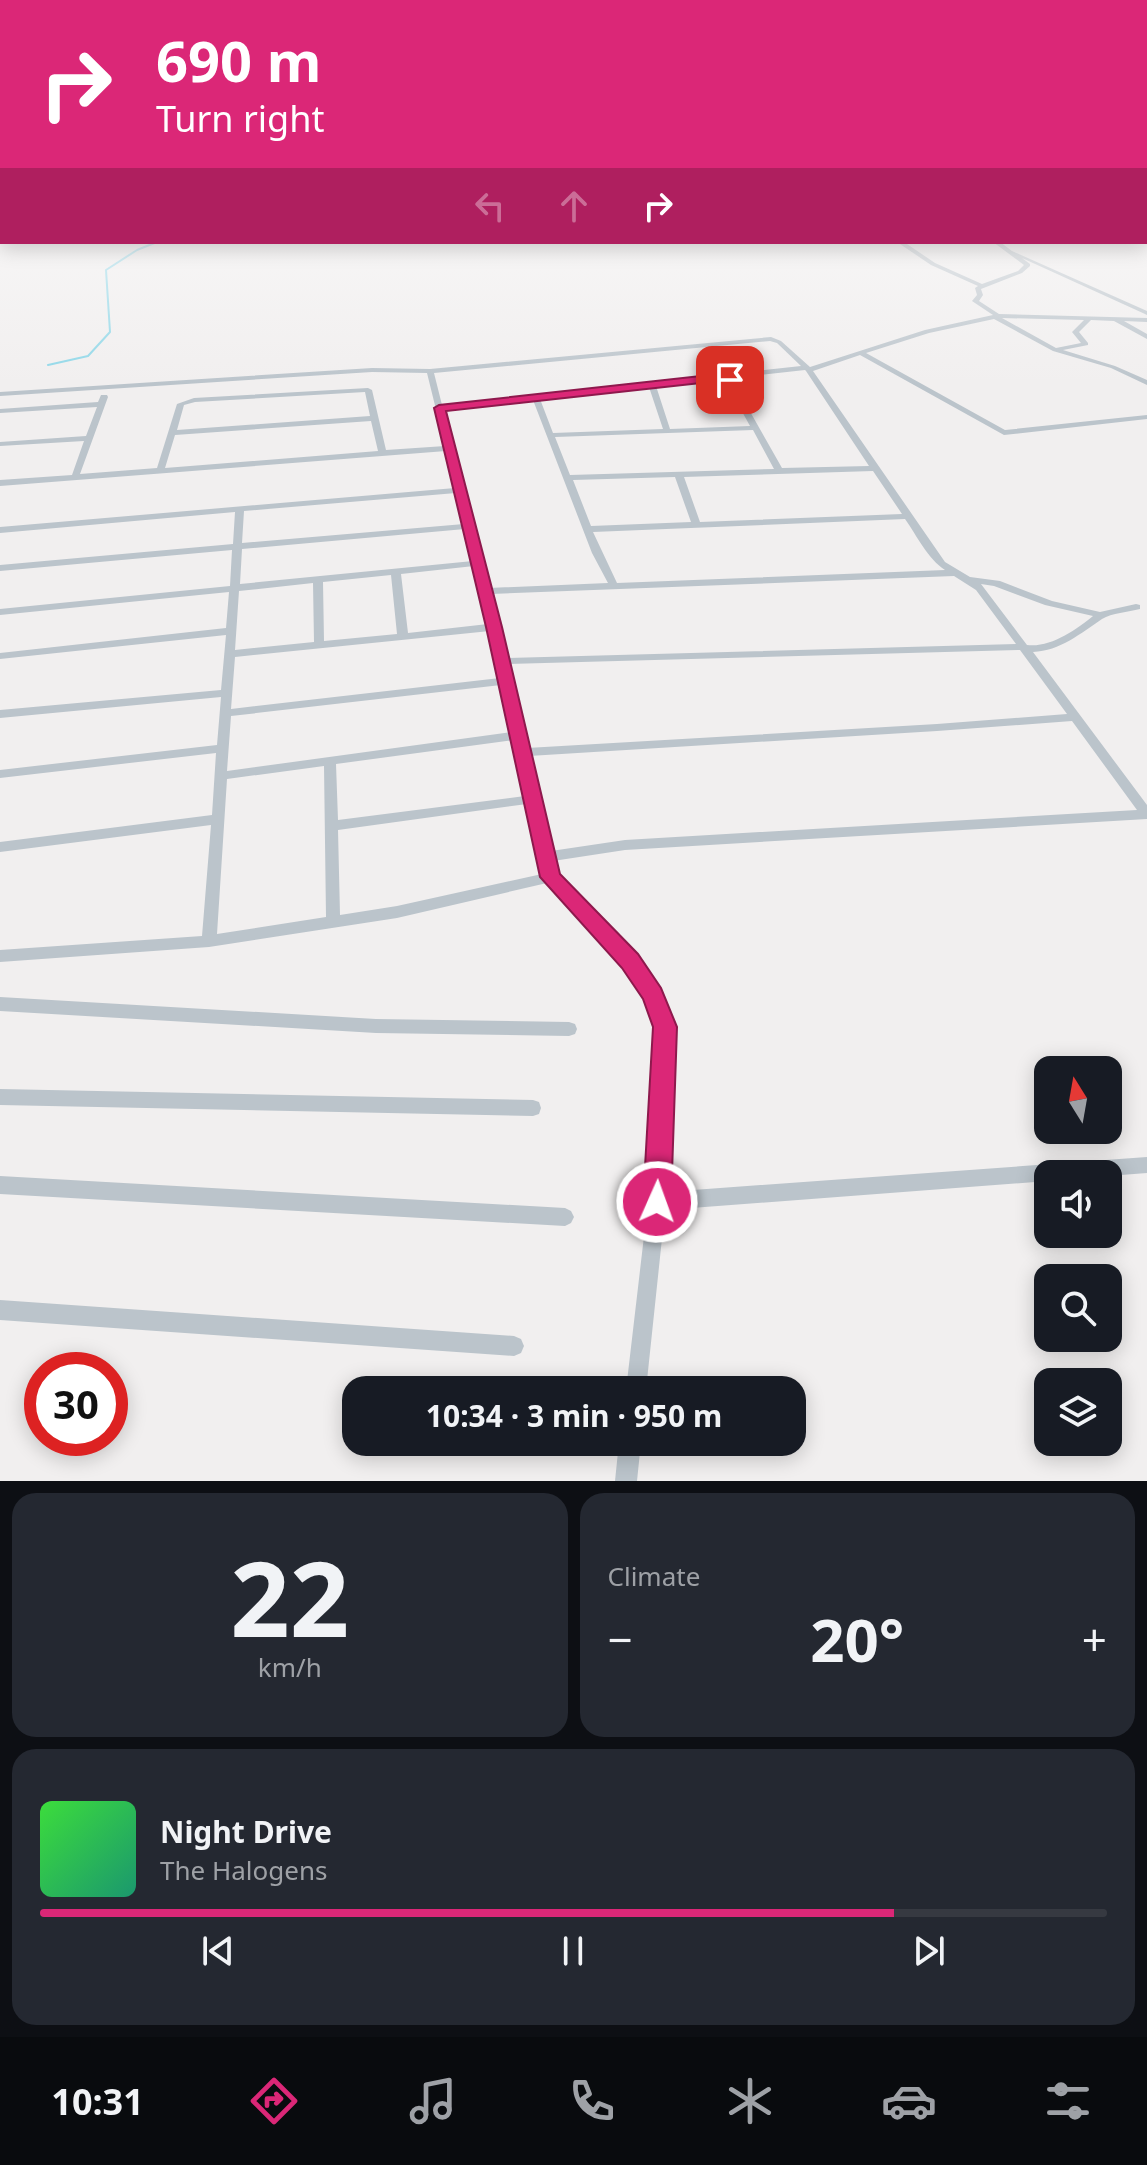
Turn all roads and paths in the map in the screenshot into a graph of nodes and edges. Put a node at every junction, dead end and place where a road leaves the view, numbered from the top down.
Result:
1 (908, 247) edge
2 (1005, 247) edge
3 (1013, 252) junction
4 (980, 285) junction
5 (1147, 313) edge
6 (998, 317) junction
7 (1091, 317) junction
8 (1113, 318) junction
9 (1147, 320) edge
10 (1147, 337) edge
11 (1055, 350) junction
12 (861, 353) junction
13 (806, 369) junction
14 (430, 371) junction
15 (1146, 371) edge
16 (727, 377) junction
17 (1136, 377) junction
18 (1147, 383) edge
19 (652, 386) junction
20 (108, 387) junction
21 (0, 394) edge
22 (536, 399) junction
23 (101, 404) junction
24 (439, 408) junction
25 (0, 411) edge
26 (1147, 417) edge
27 (376, 418) junction
28 (755, 428) junction
29 (667, 430) junction
30 (172, 433) junction
31 (551, 435) junction
32 (89, 438) junction
33 (0, 444) edge
34 (450, 448) junction
35 (383, 453) junction
36 (874, 468) junction
37 (779, 470) junction
38 (160, 471) junction
39 (679, 475) junction
40 (75, 477) junction
41 (567, 478) junction
42 (0, 483) edge
43 (460, 490) junction
44 (240, 510) junction
45 (908, 516) junction
46 (696, 523) junction
47 (469, 526) junction
48 (590, 529) junction
49 (0, 530) edge
50 (237, 546) junction
51 (479, 563) junction
52 (0, 568) edge
53 (396, 572) junction
54 (954, 573) junction
55 (318, 580) junction
56 (970, 580) junction
57 (614, 586) junction
58 (234, 588) junction
59 (486, 591) junction
60 (1136, 607) dead end
61 (0, 612) edge
62 (1100, 615) junction
63 (494, 627) junction
64 (231, 631) junction
65 (403, 636) junction
66 (319, 645) junction
67 (1023, 647) junction
68 (230, 654) junction
69 (0, 656) edge
70 (502, 661) junction
71 (506, 681) junction
72 (227, 693) junction
73 (226, 713) junction
74 (0, 714) edge
75 (1075, 717) junction
76 (518, 735) junction
77 (223, 748) junction
78 (522, 752) junction
79 (330, 761) junction
80 (0, 774) edge
81 (221, 776) junction
82 (533, 799) junction
83 (1147, 814) edge
84 (218, 819) junction
85 (330, 826) junction
86 (0, 847) edge
87 (546, 857) junction
88 (550, 877) junction
89 (333, 923) junction
90 (209, 941) junction
91 (0, 956) edge
92 (0, 1004) edge
93 (569, 1029) dead end
94 (0, 1097) edge
95 (533, 1108) dead end
96 (1147, 1165) edge
97 (0, 1185) edge
98 (657, 1202) junction
99 (565, 1217) dead end
100 (0, 1310) edge
101 (514, 1346) dead end
102 (638, 1376) edge
103 (629, 1456) edge
104 (626, 1481) edge

1 - 4 street
2 - 3 street
3 - 4 street
3 - 5 street
4 - 6 street
6 - 7 street
6 - 11 street
6 - 12 street
7 - 8 street
7 - 11 street
8 - 9 street
8 - 10 street
11 - 17 street
12 - 13 street
12 - 26 street
13 - 14 street
13 - 16 street
13 - 36 street
14 - 20 street
14 - 24 street
15 - 17 street
16 - 19 street
16 - 28 street
17 - 18 street
19 - 22 street
19 - 29 street
20 - 21 street
20 - 23 street
22 - 24 street
22 - 31 street
23 - 25 street
23 - 32 street
24 - 34 street
27 - 30 street
27 - 30 street
27 - 35 street
28 - 29 street
28 - 37 street
29 - 31 street
30 - 38 street
31 - 41 street
32 - 33 street
32 - 40 street
34 - 35 street
34 - 43 street
35 - 38 street
36 - 37 street
36 - 45 street
37 - 39 street
38 - 40 street
39 - 41 street
39 - 46 street
40 - 42 street
41 - 48 street
43 - 44 street
43 - 47 street
44 - 49 street
44 - 50 street
45 - 46 street
45 - 54 street
46 - 48 street
47 - 50 street
47 - 51 street
48 - 57 street
50 - 52 street
50 - 58 street
51 - 53 street
51 - 59 street
53 - 55 street
53 - 65 street
54 - 56 street
54 - 57 street
55 - 58 street
55 - 66 street
56 - 62 street
56 - 67 street
57 - 59 street
58 - 61 street
58 - 64 street
59 - 63 street
60 - 62 street
62 - 67 street
63 - 65 street
63 - 70 street
64 - 68 street
64 - 69 street
65 - 66 street
66 - 68 street
67 - 70 street
67 - 75 street
68 - 72 street
70 - 71 street
71 - 73 street
71 - 76 street
72 - 73 street
72 - 74 street
73 - 77 street
75 - 78 street
75 - 83 street
76 - 78 street
76 - 79 street
77 - 80 street
77 - 81 street
78 - 82 street
79 - 81 street
79 - 85 street
81 - 84 street
82 - 85 street
82 - 87 street
83 - 87 street
84 - 86 street
84 - 90 street
85 - 89 street
87 - 88 street
88 - 89 street
88 - 98 street
89 - 90 street
90 - 91 street
92 - 93 street
94 - 95 street
96 - 98 street
97 - 99 street
98 - 102 street
100 - 101 street
103 - 104 street

